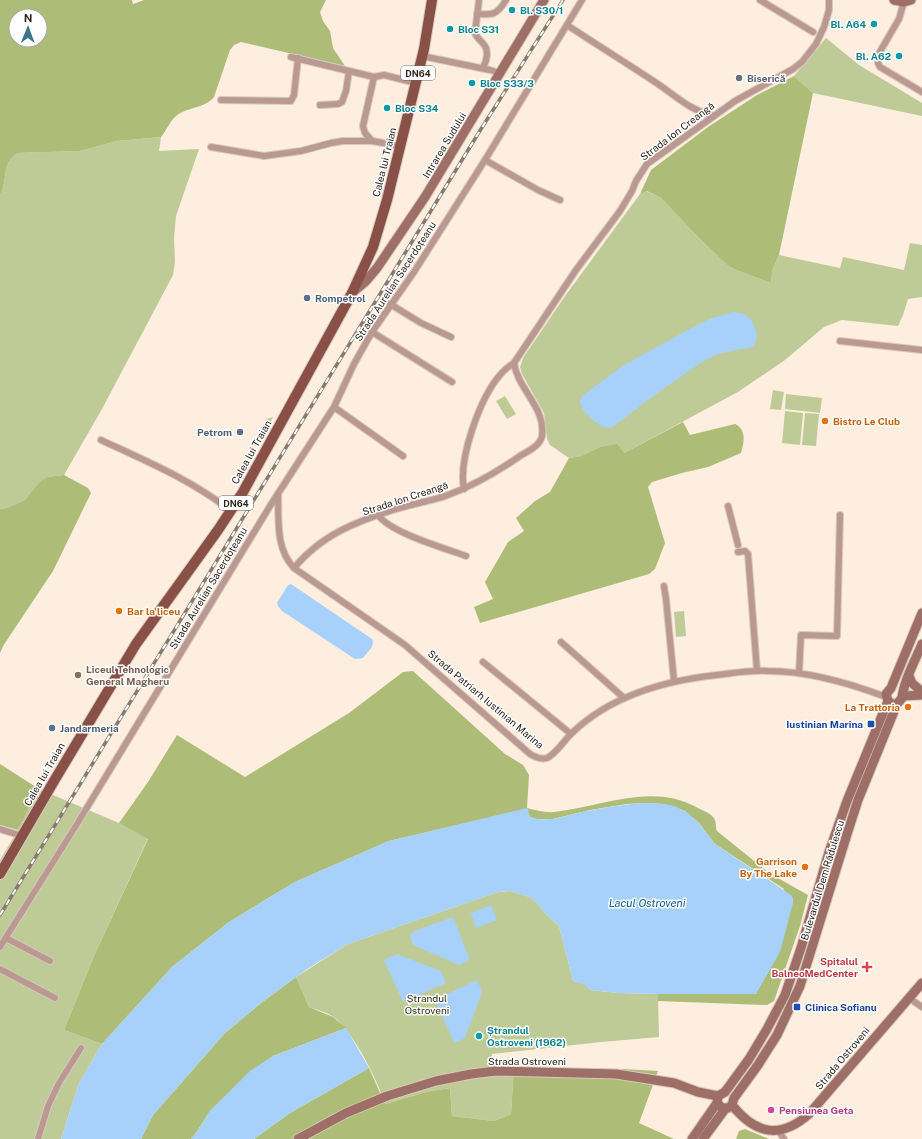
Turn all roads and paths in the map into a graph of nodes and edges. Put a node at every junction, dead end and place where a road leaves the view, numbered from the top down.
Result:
1 (432, 0) edge
2 (479, 0) edge
3 (506, 0) edge
4 (544, 0) edge
5 (582, 0) edge
6 (760, 0) edge
7 (829, 0) edge
8 (894, 0) edge
9 (907, 1) edge
10 (477, 14) junction
11 (567, 25) junction
12 (813, 32) dead end
13 (422, 56) junction
14 (291, 57) dead end
15 (298, 58) junction
16 (482, 68) junction
17 (349, 71) junction
18 (500, 73) junction
19 (374, 77) junction
20 (416, 83) junction
21 (922, 92) edge
22 (221, 100) dead end
23 (320, 105) dead end
24 (713, 116) junction
25 (372, 141) junction
26 (401, 146) junction
27 (212, 147) dead end
28 (485, 160) junction
29 (560, 200) dead end
30 (352, 293) junction
31 (390, 304) junction
32 (372, 332) junction
33 (451, 337) dead end
34 (840, 341) dead end
35 (922, 350) edge
36 (514, 363) junction
37 (452, 382) dead end
38 (334, 407) junction
39 (101, 440) dead end
40 (404, 456) dead end
41 (464, 489) junction
42 (278, 494) junction
43 (728, 506) dead end
44 (231, 511) junction
45 (378, 515) junction
46 (840, 515) dead end
47 (738, 545) dead end
48 (738, 552) dead end
49 (466, 556) dead end
50 (294, 568) junction
51 (664, 586) dead end
52 (922, 612) edge
53 (561, 642) dead end
54 (922, 644) edge
55 (483, 662) dead end
56 (757, 671) junction
57 (799, 673) junction
58 (909, 676) junction
59 (674, 681) junction
60 (888, 694) junction
61 (922, 694) edge
62 (624, 698) junction
63 (901, 698) junction
64 (571, 734) junction
65 (0, 828) edge
66 (22, 836) junction
67 (0, 874) edge
68 (6, 938) junction
69 (0, 947) edge
70 (50, 961) dead end
71 (0, 969) edge
72 (922, 983) edge
73 (55, 998) dead end
74 (909, 998) junction
75 (922, 1007) edge
76 (81, 1048) dead end
77 (719, 1098) junction
78 (729, 1105) junction
79 (782, 1137) edge
80 (38, 1139) edge
81 (298, 1139) edge
82 (692, 1139) edge
83 (703, 1139) edge

1 - 13 main road, Calea lui Traian / DN64
2 - 10 street
3 - 10 street
4 - 18 main road, Intrarea Sudului
5 - 11 street, Strada Aurelian Sacerdoțeanu
6 - 12 street
7 - 24 street, Strada Ion Creangă
8 - 9 main road
9 - 21 street
10 - 16 street
11 - 24 street
11 - 28 street, Strada Aurelian Sacerdoțeanu
13 - 16 street
13 - 20 main road, Calea lui Traian / DN64
14 - 15 street
15 - 17 street
15 - 22 street
16 - 18 street
17 - 19 street
17 - 23 street
18 - 30 main road, Intrarea Sudului
19 - 20 street
19 - 25 street
20 - 26 main road, Calea lui Traian / DN64
24 - 36 street, Strada Ion Creangă
25 - 26 street
25 - 27 street
26 - 30 main road, Calea lui Traian / DN64
28 - 29 street
28 - 31 street, Strada Aurelian Sacerdoțeanu
30 - 44 main road, Calea lui Traian / DN64
31 - 32 street, Strada Aurelian Sacerdoțeanu
31 - 33 street
32 - 37 street
32 - 38 street, Strada Aurelian Sacerdoțeanu
34 - 35 street
36 - 41 street, Strada Ion Creangă
36 - 41 street, Strada Ion Creangă
38 - 40 street
38 - 42 street, Strada Aurelian Sacerdoțeanu
39 - 44 street
41 - 45 street, Strada Ion Creangă
42 - 50 street, Strada Patriarh Iustinian Marina
42 - 68 street, Strada Aurelian Sacerdoțeanu
43 - 47 street
44 - 66 main road, Calea lui Traian / DN64
45 - 49 street
45 - 50 street, Strada Ion Creangă
46 - 57 street
48 - 56 street
50 - 64 street, Strada Patriarh Iustinian Marina
51 - 59 street
52 - 60 main road, Bulevardul Dem Rădulescu
53 - 62 street
54 - 58 main road, Bulevardul Dem Rădulescu
55 - 64 street
56 - 57 street, Strada Patriarh Iustinian Marina
56 - 59 street, Strada Patriarh Iustinian Marina
57 - 60 street, Strada Patriarh Iustinian Marina
58 - 61 main road
58 - 63 main road, Bulevardul Dem Rădulescu
59 - 62 street, Strada Patriarh Iustinian Marina
60 - 63 main road
60 - 63 main road
60 - 77 main road, Bulevardul Dem Rădulescu
61 - 63 main road
62 - 64 street, Strada Patriarh Iustinian Marina
63 - 78 main road, Bulevardul Dem Rădulescu
65 - 66 street
66 - 67 main road, Calea lui Traian / DN64
68 - 69 street, Strada Aurelian Sacerdoțeanu
68 - 70 street
71 - 73 street
72 - 74 main road, Strada Ostroveni
74 - 75 street
74 - 79 main road, Strada Ostroveni
76 - 80 street
77 - 78 main road
77 - 78 main road
77 - 81 main road, Strada Ostroveni
77 - 82 main road, Bulevardul Dem Rădulescu
78 - 79 main road, Strada Ostroveni
78 - 83 main road, Bulevardul Dem Rădulescu

